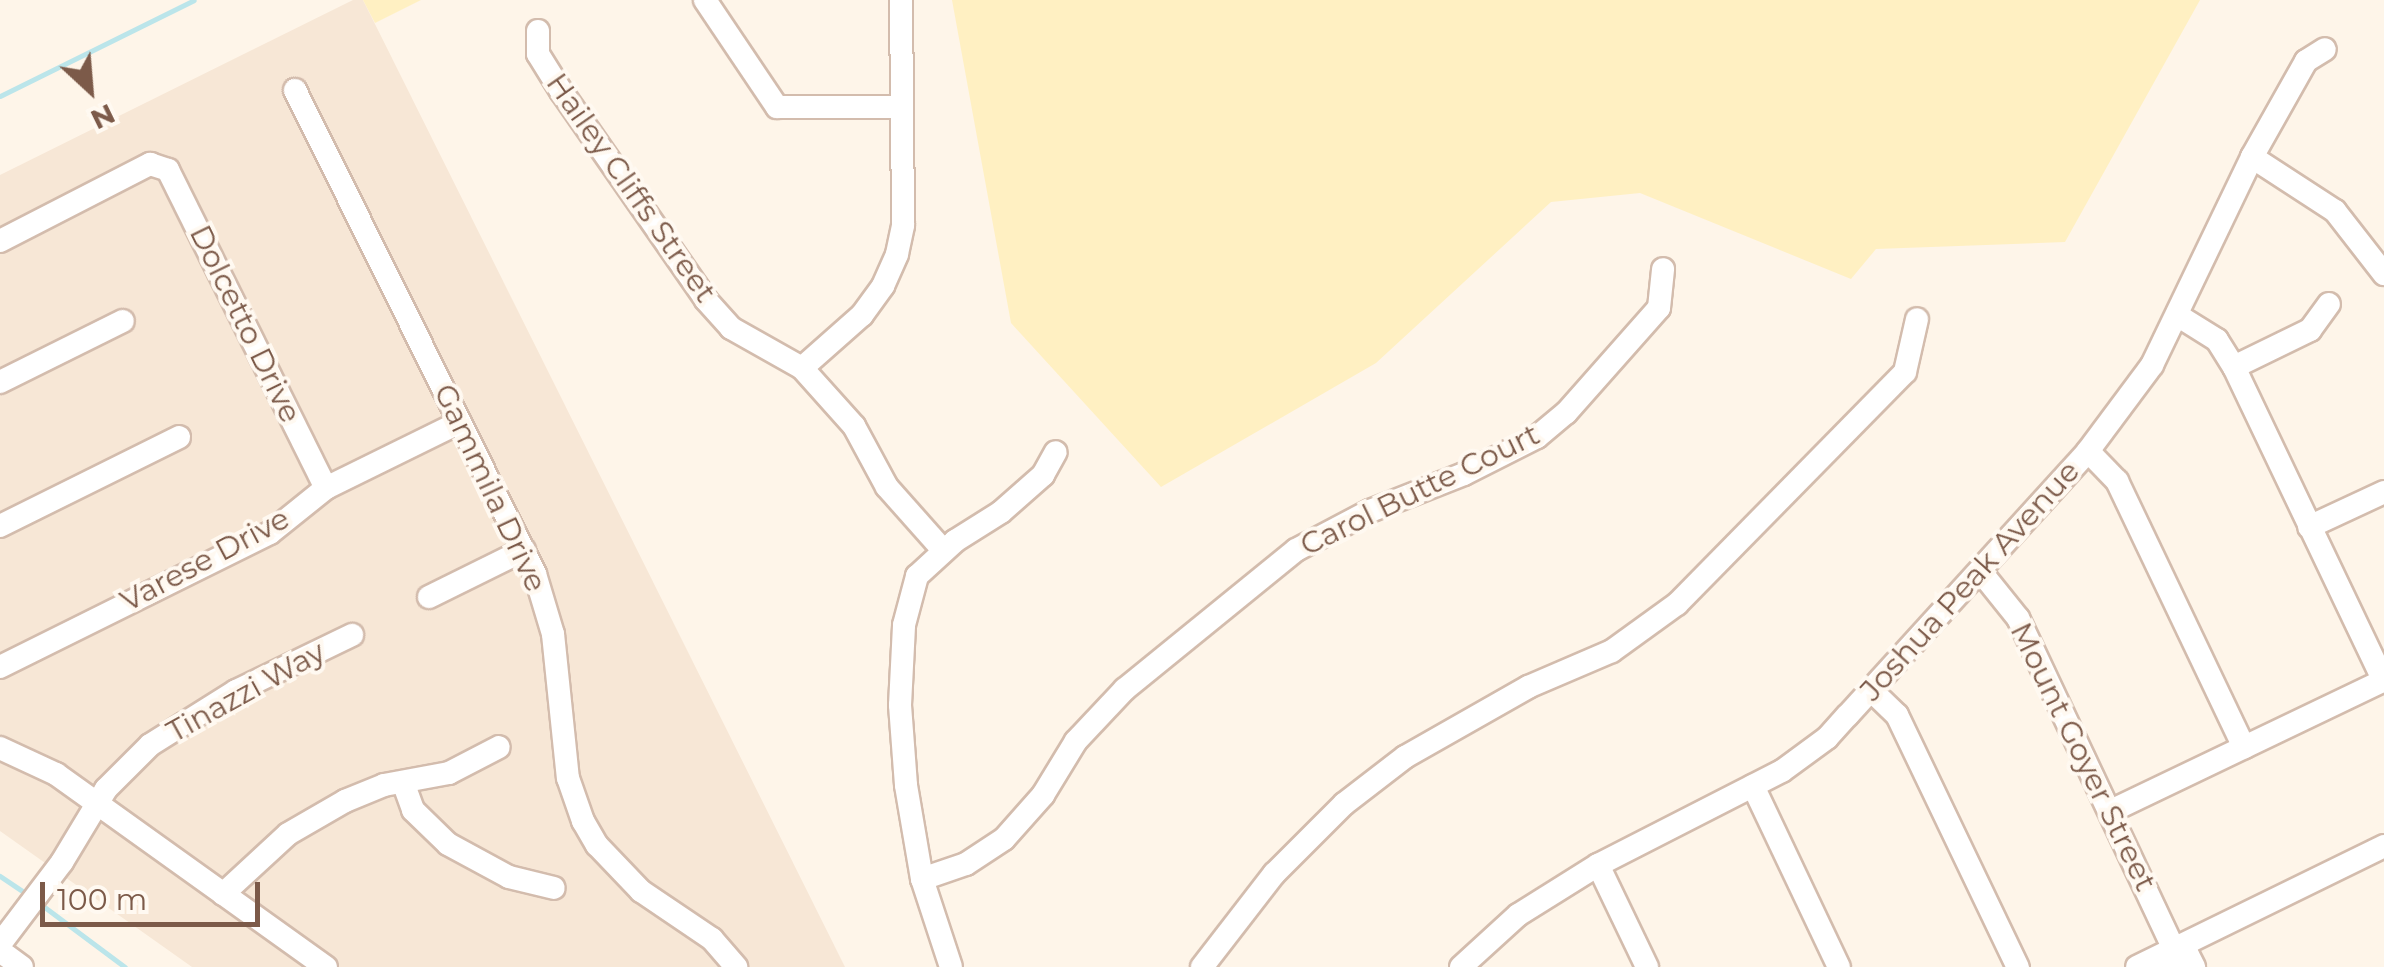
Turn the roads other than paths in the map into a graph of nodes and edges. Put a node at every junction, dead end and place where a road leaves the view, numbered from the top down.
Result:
1 (705, 0) edge
2 (901, 0) edge
3 (538, 31) dead end
4 (2325, 50) dead end
5 (295, 90) dead end
6 (902, 107) junction
7 (2252, 157) junction
8 (0, 240) edge
9 (1662, 270) dead end
10 (2384, 274) edge
11 (2330, 304) dead end
12 (2177, 315) junction
13 (1917, 319) dead end
14 (123, 321) dead end
15 (802, 368) junction
16 (2234, 368) junction
17 (0, 382) edge
18 (460, 422) junction
19 (179, 437) dead end
20 (2088, 451) junction
21 (1056, 452) dead end
22 (326, 488) junction
23 (2384, 492) edge
24 (0, 526) edge
25 (2309, 526) junction
26 (524, 550) junction
27 (943, 550) junction
28 (1981, 572) junction
29 (429, 597) dead end
30 (352, 635) dead end
31 (0, 668) edge
32 (2384, 680) edge
33 (1871, 690) junction
34 (2244, 746) junction
35 (499, 747) dead end
36 (0, 748) edge
37 (404, 782) junction
38 (1753, 786) junction
39 (100, 804) junction
40 (2111, 810) junction
41 (2384, 846) edge
42 (1598, 865) junction
43 (922, 879) junction
44 (554, 888) dead end
45 (223, 894) junction
46 (0, 947) edge
47 (2174, 958) edge
48 (22, 967) edge
49 (326, 967) edge
50 (736, 967) edge
51 (951, 967) edge
52 (1202, 967) edge
53 (1460, 967) edge
54 (1646, 967) edge
55 (1839, 967) edge
56 (2018, 967) edge
57 (2137, 967) edge
58 (2194, 967) edge

1 - 6 street
2 - 6 street
3 - 15 street, Hailey Cliffs Street
4 - 7 street, Joshua Peak Avenue
5 - 18 street, Gammila Drive
6 - 15 street
7 - 10 street
7 - 12 street, Joshua Peak Avenue
8 - 22 street, Dolcetto Drive
9 - 43 street, Carol Butte Court
11 - 16 street
12 - 16 street
12 - 20 street, Joshua Peak Avenue
13 - 52 street
14 - 17 street
15 - 27 street, Hailey Cliffs Street
16 - 25 street
18 - 22 street, Varese Drive
18 - 26 street, Gammila Drive
19 - 24 street
20 - 28 street, Joshua Peak Avenue
20 - 34 street
21 - 27 street
22 - 31 street, Varese Drive
23 - 25 street
25 - 32 street
26 - 29 street
26 - 50 street, Gammila Drive
27 - 43 street
28 - 33 street, Joshua Peak Avenue
28 - 40 street, Mount Goyer Street
30 - 39 street, Tinazzi Way
32 - 34 street
33 - 38 street, Joshua Peak Avenue
33 - 56 street
34 - 40 street
35 - 37 street
36 - 39 street
37 - 44 street
37 - 45 street
38 - 42 street, Joshua Peak Avenue
38 - 55 street
39 - 45 street
39 - 46 street, Tinazzi Way
40 - 47 street, Mount Goyer Street
41 - 47 street
42 - 53 street, Joshua Peak Avenue
42 - 54 street
43 - 51 street
45 - 49 street
46 - 48 street
47 - 57 street
47 - 58 street, Mount Goyer Street

